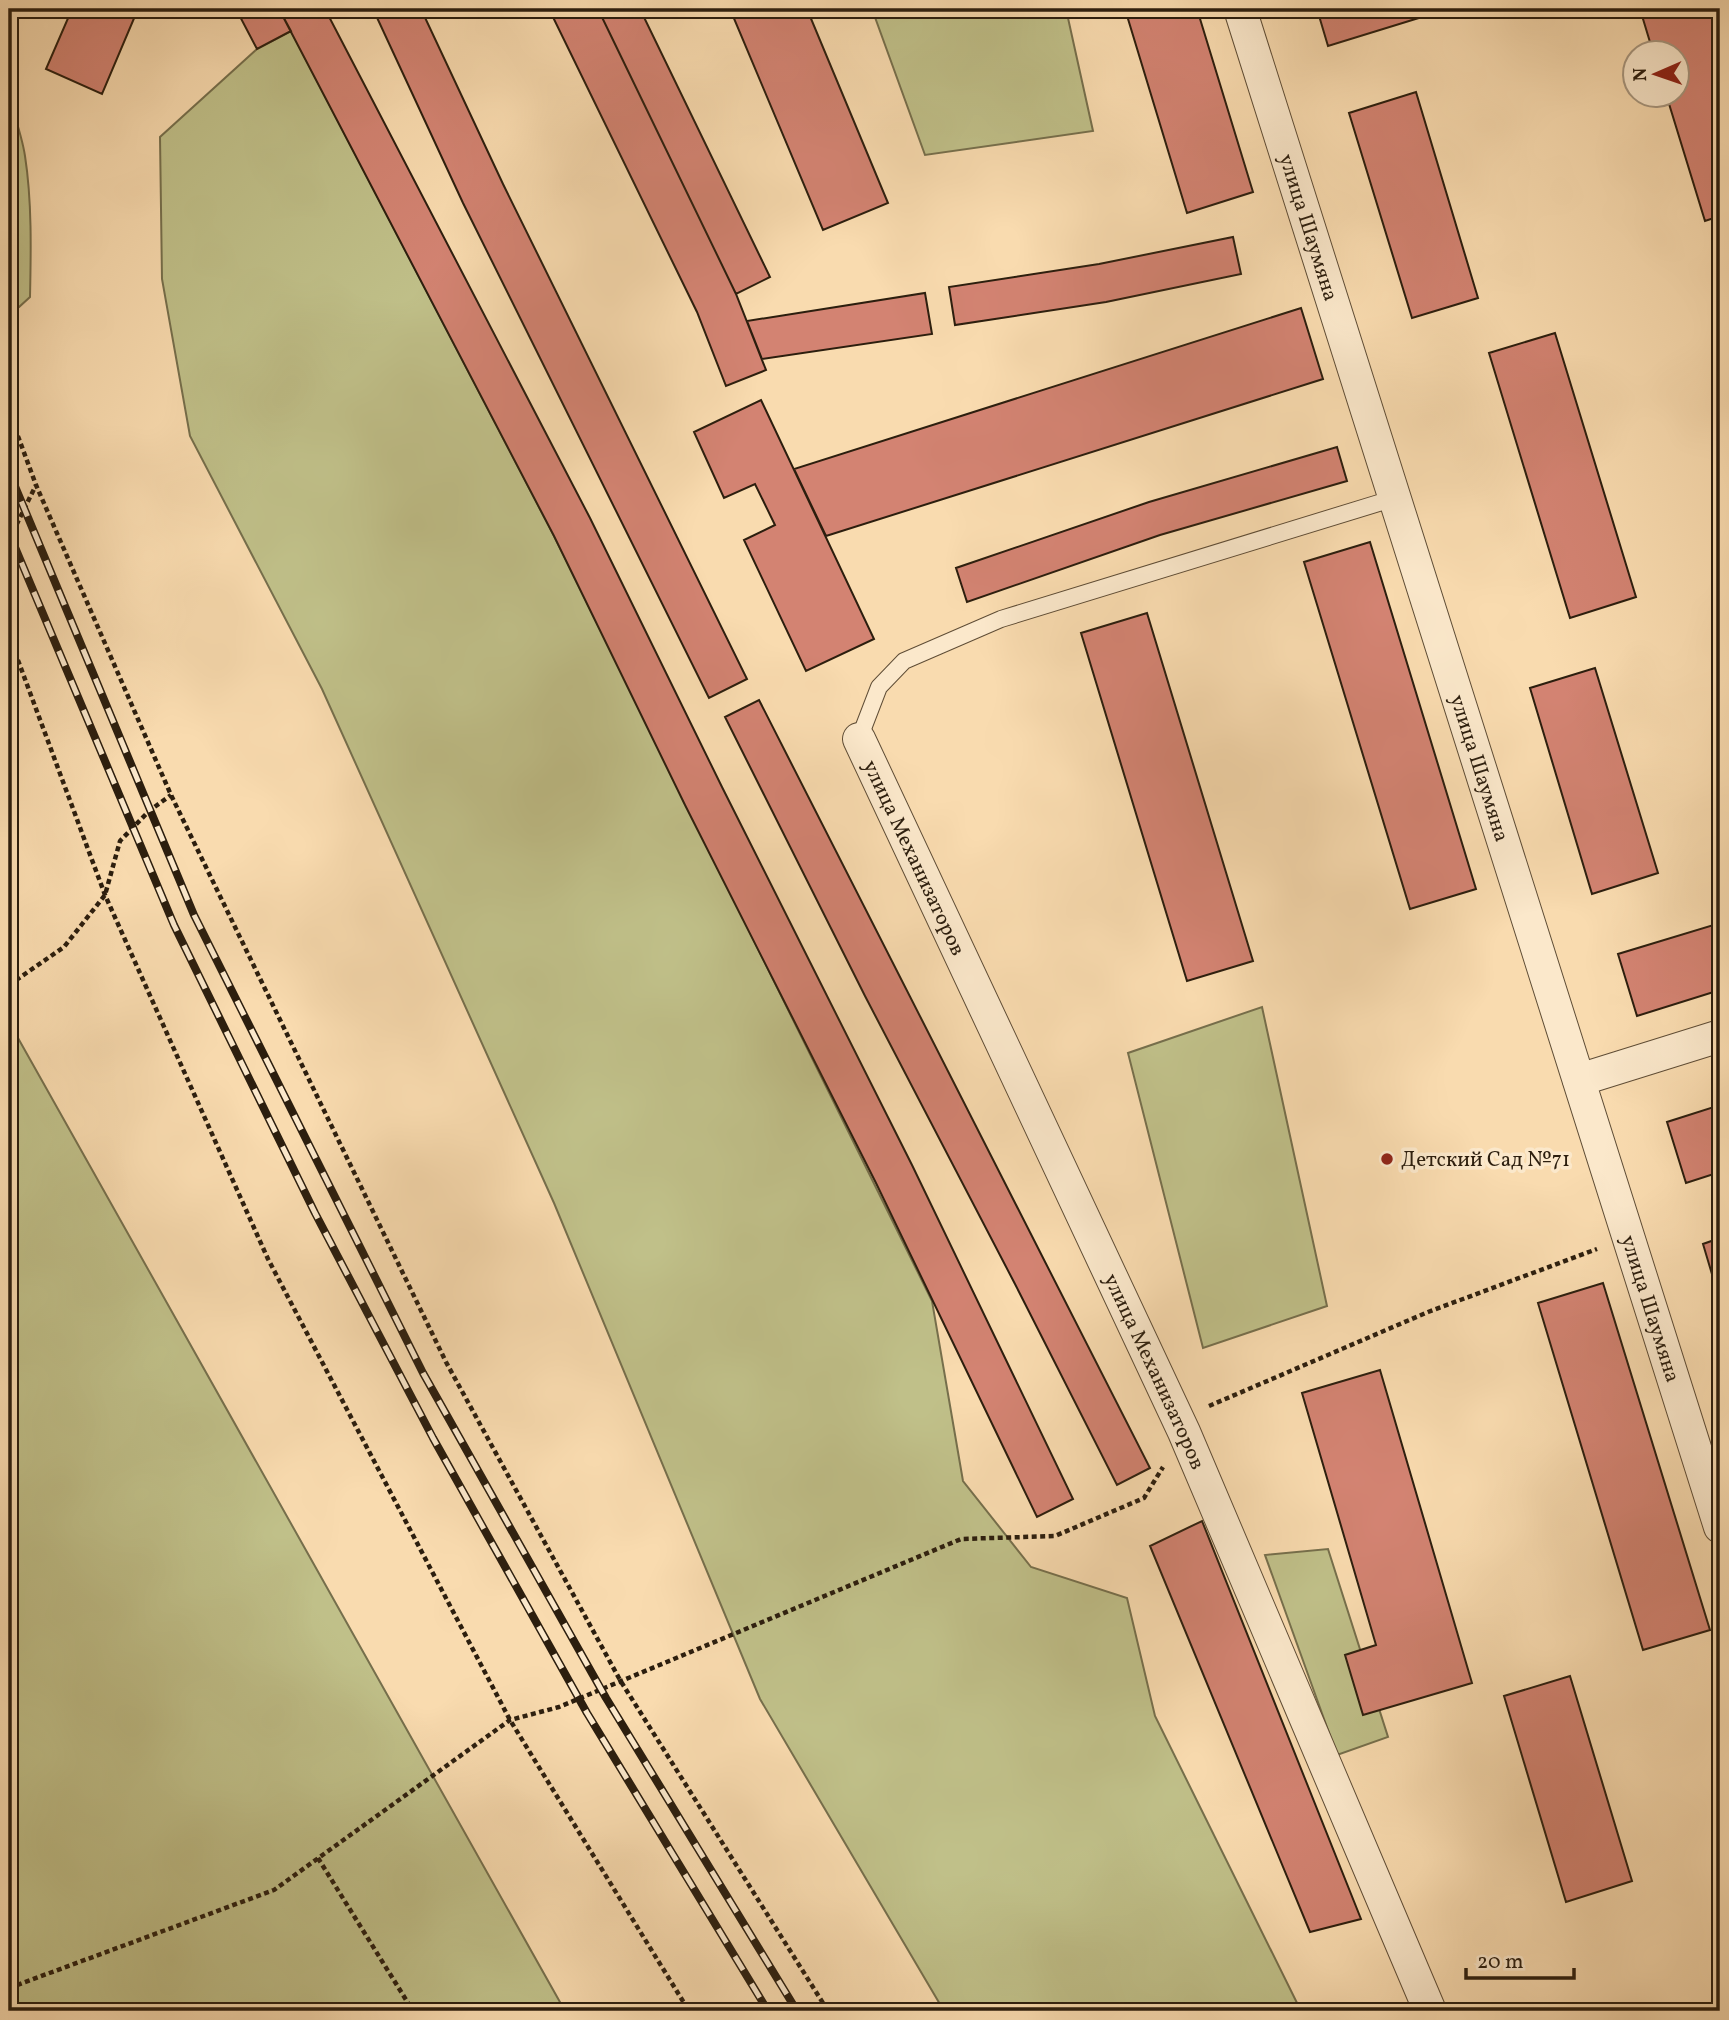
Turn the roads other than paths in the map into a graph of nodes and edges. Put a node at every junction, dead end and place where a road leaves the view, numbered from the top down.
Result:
1 (1240, 9) edge
2 (1395, 498) junction
3 (859, 739) joint
4 (1720, 1036) edge
5 (1579, 1080) junction
6 (1720, 1527) edge
7 (1430, 2011) edge

1 - 2 street, улица Шаумяна
2 - 3 lane
2 - 5 street, улица Шаумяна
3 - 7 street, улица Механизаторов
4 - 5 street
5 - 6 street, улица Шаумяна

